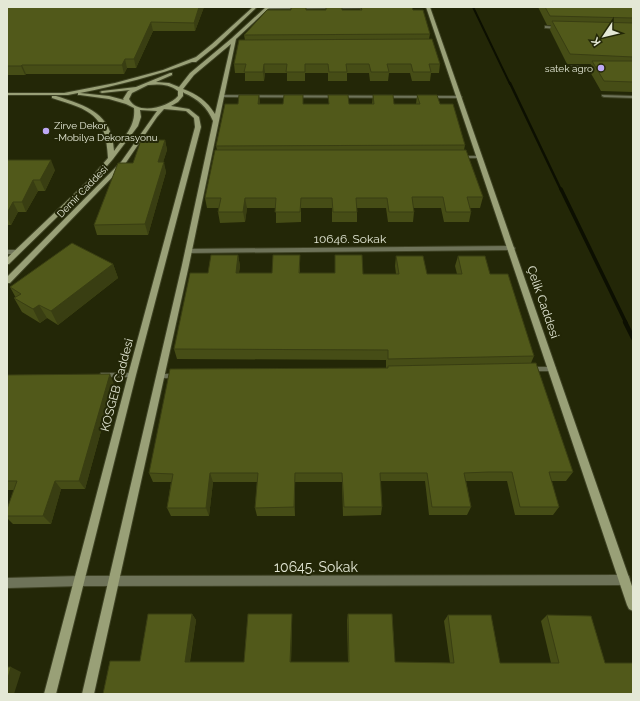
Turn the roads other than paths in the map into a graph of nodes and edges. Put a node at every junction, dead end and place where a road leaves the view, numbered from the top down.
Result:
1 (255, 7) edge
2 (374, 7) edge
3 (428, 7) edge
4 (267, 8) edge
5 (546, 28) dead end
6 (562, 28) edge
7 (234, 38) junction
8 (434, 45) edge
9 (442, 45) junction
10 (233, 46) junction
11 (241, 46) edge
12 (197, 58) junction
13 (572, 67) dead end
14 (602, 68) edge
15 (144, 85) junction
16 (180, 90) junction
17 (7, 94) edge
18 (46, 94) junction
19 (64, 94) junction
20 (81, 94) junction
21 (222, 96) junction
22 (604, 96) dead end
23 (460, 97) junction
24 (633, 97) edge
25 (128, 103) junction
26 (163, 107) junction
27 (137, 108) junction
28 (216, 121) junction
29 (457, 157) edge
30 (480, 157) junction
31 (111, 158) junction
32 (512, 248) junction
33 (188, 251) junction
34 (7, 252) edge
35 (17, 252) junction
36 (7, 262) edge
37 (7, 281) edge
38 (553, 369) junction
39 (521, 370) edge
40 (132, 375) junction
41 (93, 376) edge
42 (160, 376) junction
43 (184, 376) edge
44 (625, 580) junction
45 (78, 581) junction
46 (112, 581) junction
47 (7, 583) edge
48 (633, 605) edge
49 (50, 694) edge
50 (88, 694) edge

1 - 12 main road
2 - 4 street
3 - 9 main road, Çelik Caddesi
4 - 7 main road
5 - 6 street
7 - 10 main road
7 - 16 main road
8 - 9 lane
9 - 23 main road, Çelik Caddesi
10 - 11 lane
10 - 21 main road
12 - 15 main road
12 - 19 main road
13 - 14 street
15 - 16 main road
15 - 20 main road
15 - 25 main road
16 - 26 main road
16 - 28 main road
17 - 18 main road
18 - 19 main road
18 - 31 main road
19 - 20 main road
20 - 25 main road
21 - 23 street
21 - 28 main road
22 - 24 street
23 - 30 main road, Çelik Caddesi
25 - 27 main road
26 - 27 main road
26 - 37 main road, Demir Caddesi
26 - 40 main road, KOSGEB Caddesi
27 - 31 main road, Demir Caddesi
28 - 33 main road
29 - 30 lane
30 - 32 main road, Çelik Caddesi
31 - 35 main road, Demir Caddesi
32 - 33 street, 10646. Sokak
32 - 38 main road, Çelik Caddesi
33 - 42 main road
34 - 35 street
35 - 36 main road, Demir Caddesi
38 - 39 lane
38 - 44 main road, Çelik Caddesi
40 - 41 lane
40 - 45 main road, KOSGEB Caddesi
42 - 43 lane
42 - 46 main road
44 - 46 street, 10645. Sokak
44 - 48 main road, Çelik Caddesi
45 - 46 street, 10645. Sokak
45 - 47 street, 10645. Sokak
45 - 49 main road, KOSGEB Caddesi
46 - 50 main road

